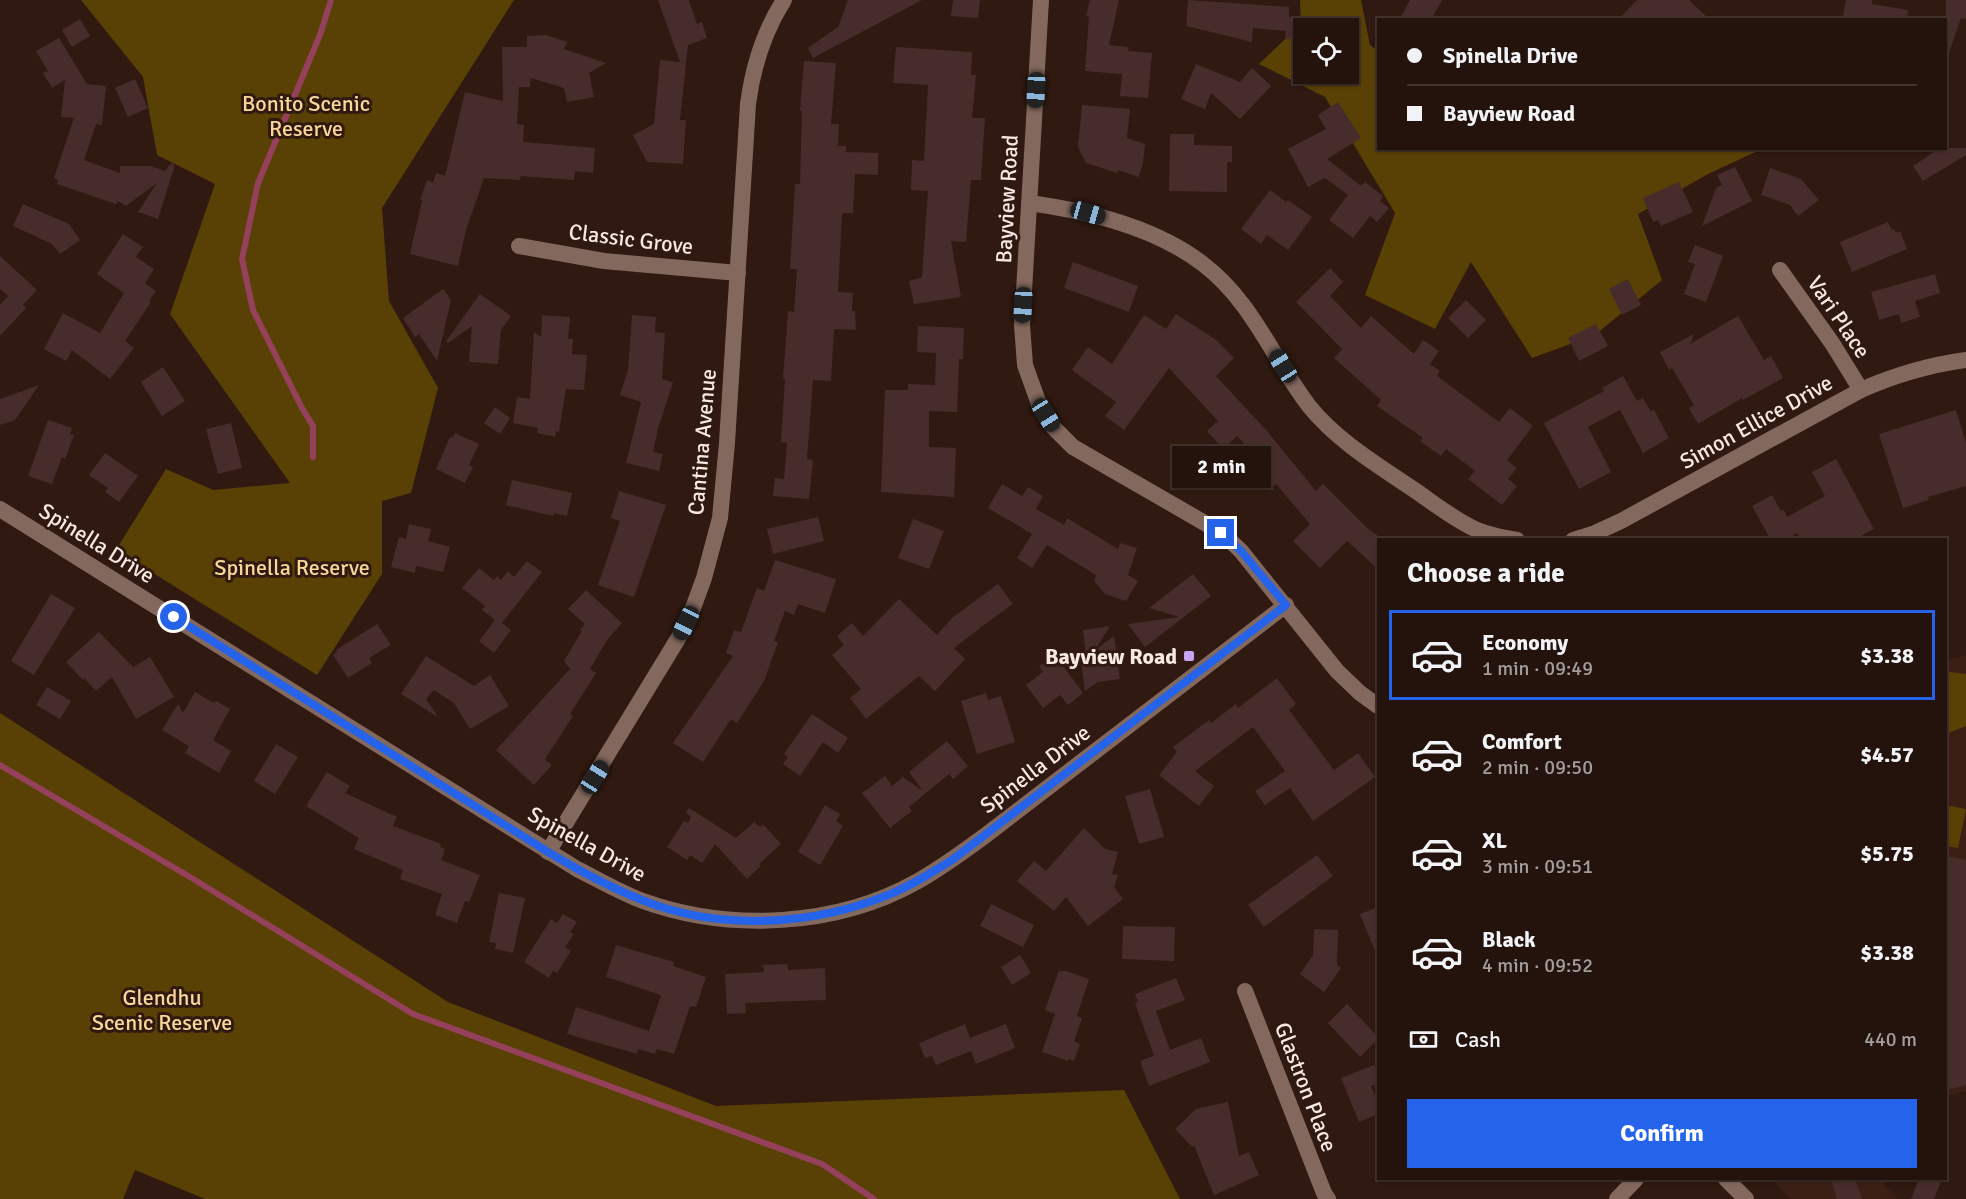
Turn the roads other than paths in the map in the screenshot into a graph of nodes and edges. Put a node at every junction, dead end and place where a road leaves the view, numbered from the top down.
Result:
1 (784, 0) edge
2 (1041, 0) edge
3 (1029, 203) junction
4 (519, 246) dead end
5 (1780, 270) dead end
6 (738, 273) junction
7 (1966, 360) edge
8 (1861, 390) junction
9 (0, 509) edge
10 (1508, 538) edge
11 (1579, 538) edge
12 (1286, 605) junction
13 (1377, 705) edge
14 (548, 852) junction
15 (1245, 990) dead end
16 (1635, 1180) edge
17 (1727, 1180) edge
18 (1328, 1199) edge
19 (1617, 1199) edge
20 (1746, 1199) edge

1 - 6 street, Cantina Avenue
2 - 3 street, Bayview Road
3 - 10 street
3 - 12 street, Bayview Road
4 - 6 street, Classic Grove
5 - 8 street, Vari Place
6 - 14 street, Cantina Avenue
7 - 8 street, Simon Ellice Drive
8 - 11 street, Simon Ellice Drive
9 - 14 street, Spinella Drive
12 - 13 street, Bayview Road
12 - 14 street, Spinella Drive
15 - 18 street, Glastron Place
16 - 19 street
17 - 20 street

